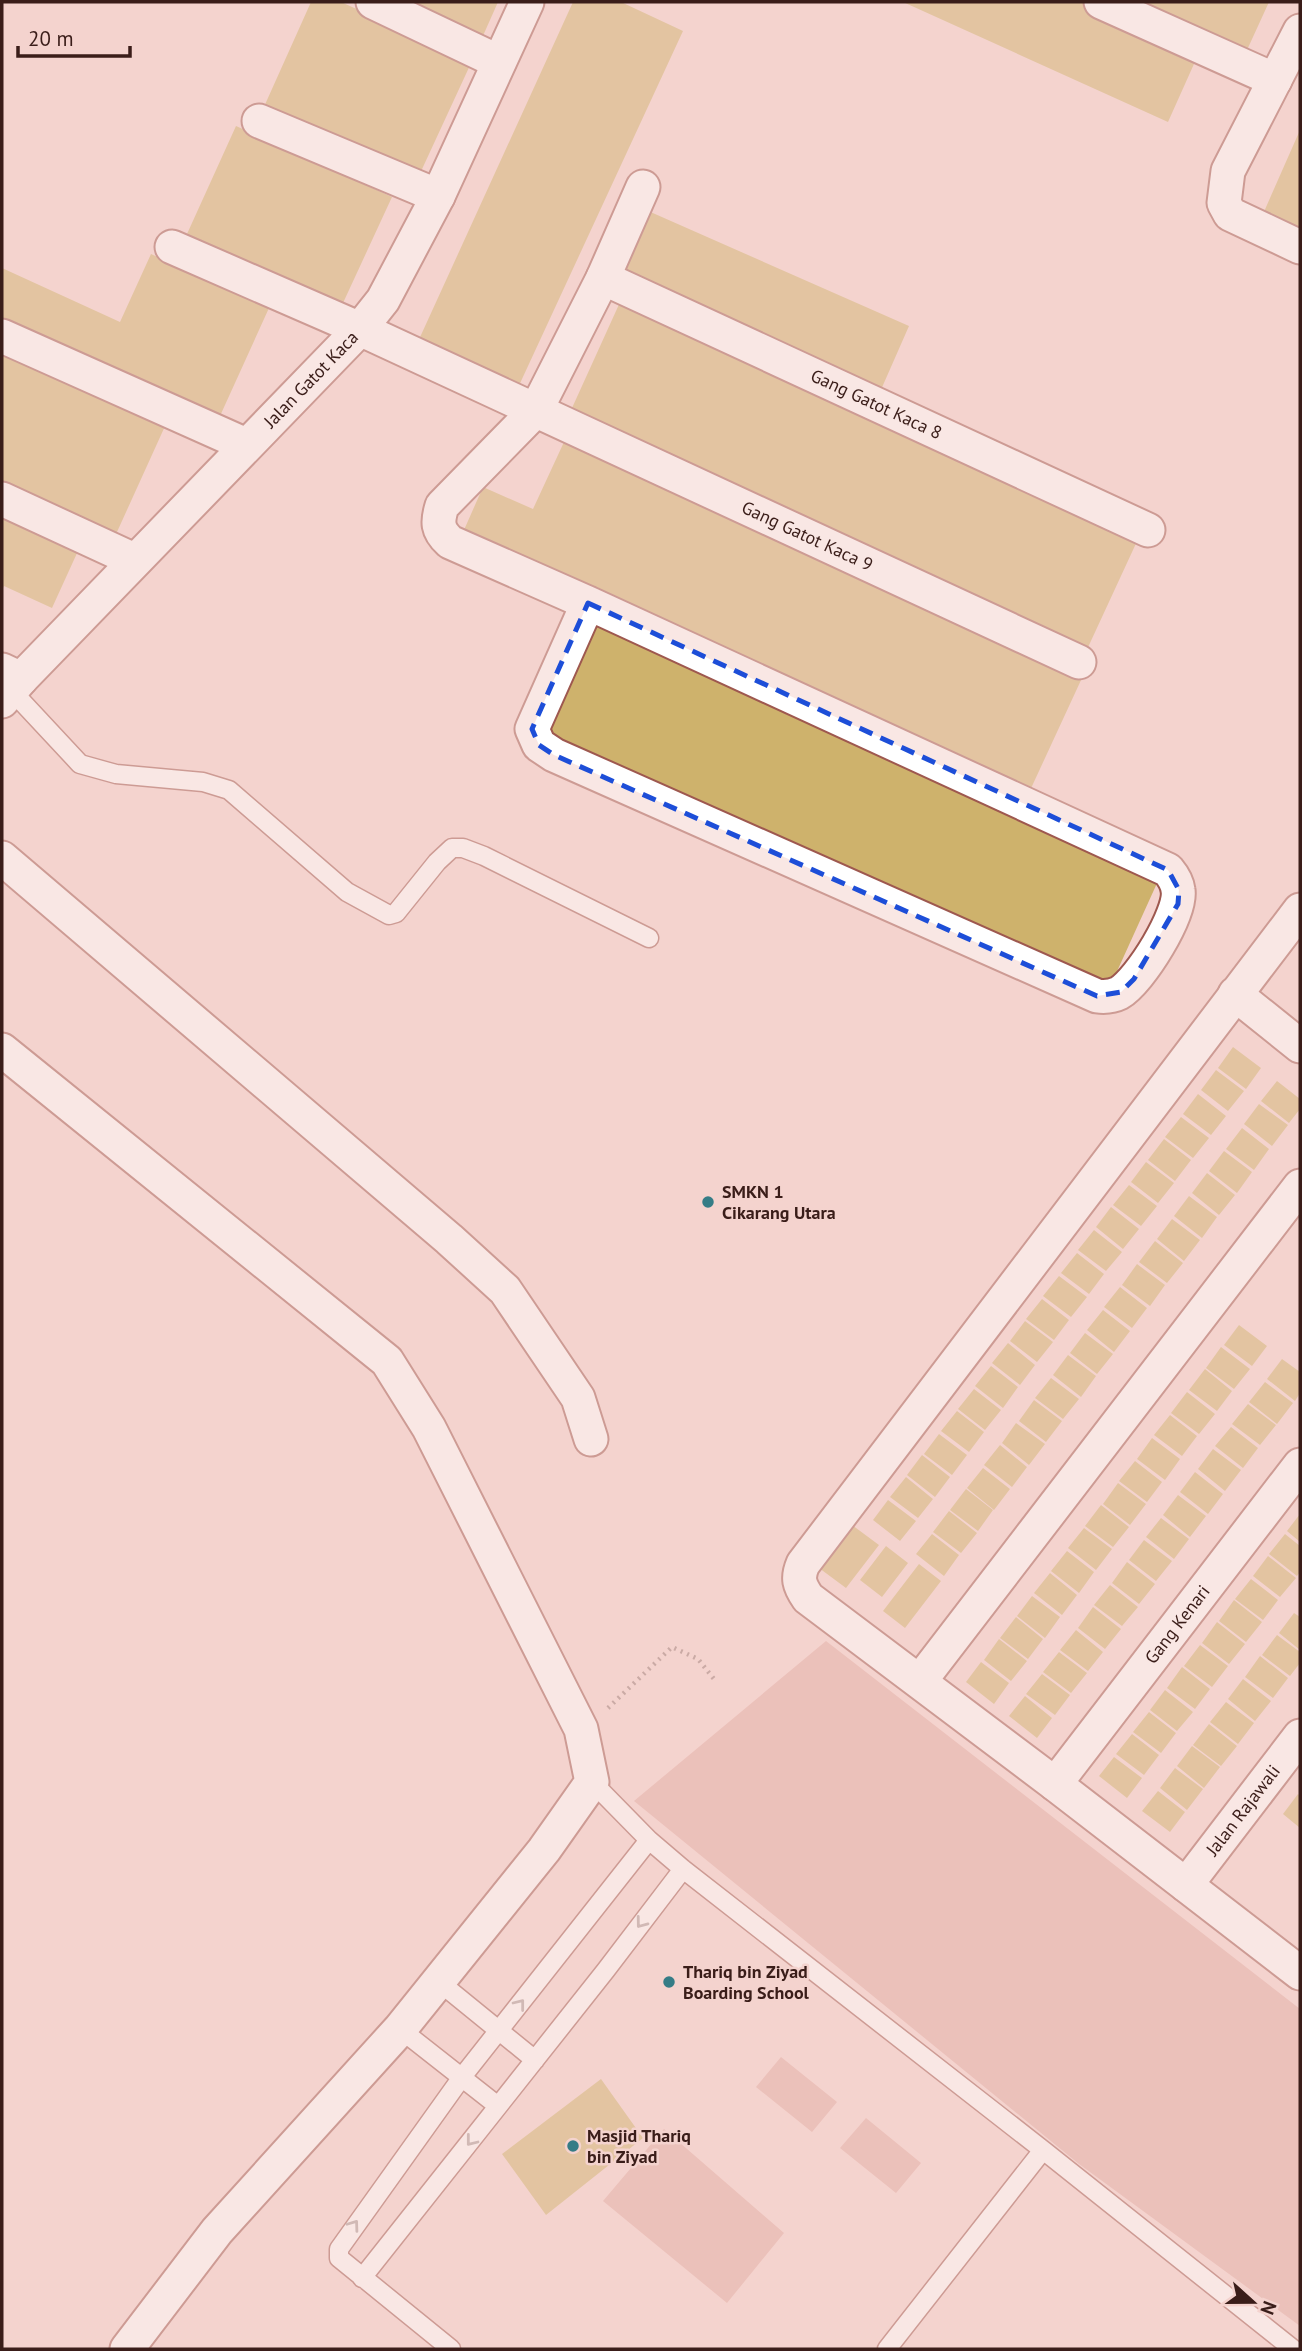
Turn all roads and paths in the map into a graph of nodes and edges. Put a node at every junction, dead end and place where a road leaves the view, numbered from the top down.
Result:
1 (373, 2) edge
2 (527, 2) edge
3 (1101, 2) edge
4 (1300, 32) edge
5 (499, 62) junction
6 (1285, 78) edge
7 (259, 121) dead end
8 (643, 187) dead end
9 (438, 196) junction
10 (172, 247) dead end
11 (1300, 247) edge
12 (603, 278) junction
13 (360, 329) junction
14 (2, 336) edge
15 (536, 410) junction
16 (246, 445) junction
17 (2, 499) edge
18 (1148, 530) dead end
19 (134, 560) junction
20 (588, 603) junction
21 (1079, 662) dead end
22 (9, 685) edge
23 (2, 858) edge
24 (1300, 910) edge
25 (649, 938) dead end
26 (1235, 994) junction
27 (1300, 1046) edge
28 (2, 1050) edge
29 (1300, 1186) edge
30 (591, 1439) dead end
31 (1300, 1465) edge
32 (714, 1679) dead end
33 (920, 1681) junction
34 (613, 1704) dead end
35 (1300, 1736) edge
36 (592, 1782) junction
37 (1055, 1784) junction
38 (649, 1840) junction
39 (683, 1869) junction
40 (1186, 1885) junction
41 (1300, 1973) edge
42 (438, 1981) junction
43 (400, 2029) junction
44 (498, 2031) junction
45 (535, 2060) junction
46 (462, 2077) junction
47 (498, 2106) junction
48 (1043, 2150) junction
49 (362, 2278) junction
50 (127, 2349) edge
51 (451, 2349) edge
52 (887, 2349) edge
53 (1293, 2349) edge

1 - 5 street
2 - 5 street, Jalan Gatot Kaca
3 - 6 street
4 - 6 street
5 - 9 street, Jalan Gatot Kaca
6 - 11 street
7 - 9 street
8 - 12 street
9 - 13 street, Jalan Gatot Kaca
10 - 13 street, Gang Gatot Kaca 9
12 - 15 street
12 - 18 street, Gang Gatot Kaca 8
13 - 15 street, Gang Gatot Kaca 9
13 - 16 street, Jalan Gatot Kaca
14 - 16 street
15 - 20 street
15 - 21 street, Gang Gatot Kaca 9
16 - 19 street, Jalan Gatot Kaca
17 - 19 street
19 - 22 street, Jalan Gatot Kaca
20 - 20 street
22 - 25 lane
23 - 30 street
24 - 26 street
26 - 27 street
26 - 33 street
28 - 36 street
29 - 33 street
31 - 37 street, Gang Kenari
32 - 34 path
33 - 37 street
35 - 40 street, Jalan Rajawali
36 - 38 lane
36 - 42 street
37 - 40 street
38 - 39 lane
44 -> 38 lane
39 -> 45 lane
39 - 48 lane
40 - 41 street
42 - 43 street
42 - 44 lane
43 - 46 lane
43 - 50 street
44 - 45 lane
44 - 46 lane
45 - 47 lane
46 - 47 lane
49 -> 46 lane
47 -> 49 lane
48 - 52 lane
48 - 53 lane
49 - 51 lane

